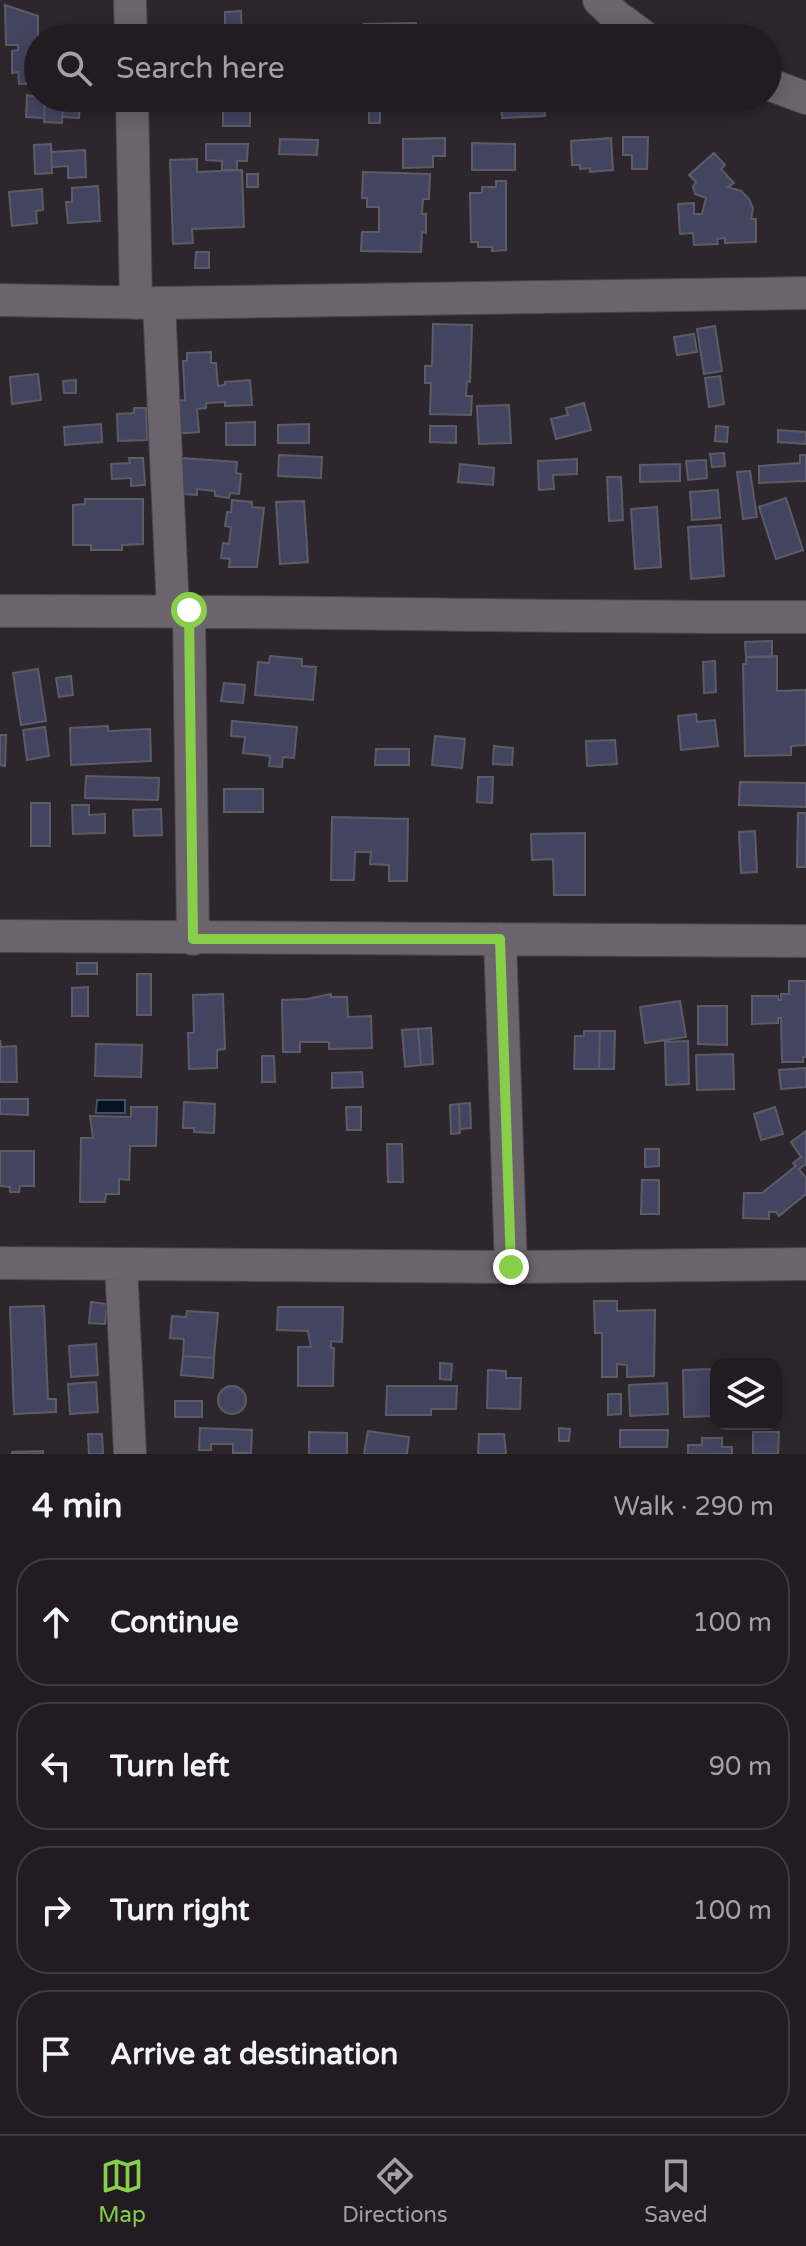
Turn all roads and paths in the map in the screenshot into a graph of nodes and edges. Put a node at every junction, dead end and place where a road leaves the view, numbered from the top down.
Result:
1 (130, 0) edge
2 (599, 0) edge
3 (131, 24) edge
4 (627, 24) edge
5 (782, 89) edge
6 (806, 98) edge
7 (133, 112) edge
8 (806, 293) edge
9 (0, 300) edge
10 (148, 303) junction
11 (181, 610) junction
12 (0, 611) edge
13 (806, 617) edge
14 (0, 936) edge
15 (193, 939) junction
16 (500, 939) junction
17 (806, 941) edge
18 (0, 1263) edge
19 (121, 1264) junction
20 (806, 1264) edge
21 (511, 1267) junction
22 (130, 1454) edge

1 - 3 street
2 - 4 street
5 - 6 street
7 - 10 street
8 - 10 street
9 - 10 street
10 - 11 street
11 - 12 street
11 - 13 street
11 - 15 street
14 - 15 street
15 - 16 street
16 - 17 street
16 - 21 street
18 - 19 street
19 - 21 street
19 - 22 street
20 - 21 street

